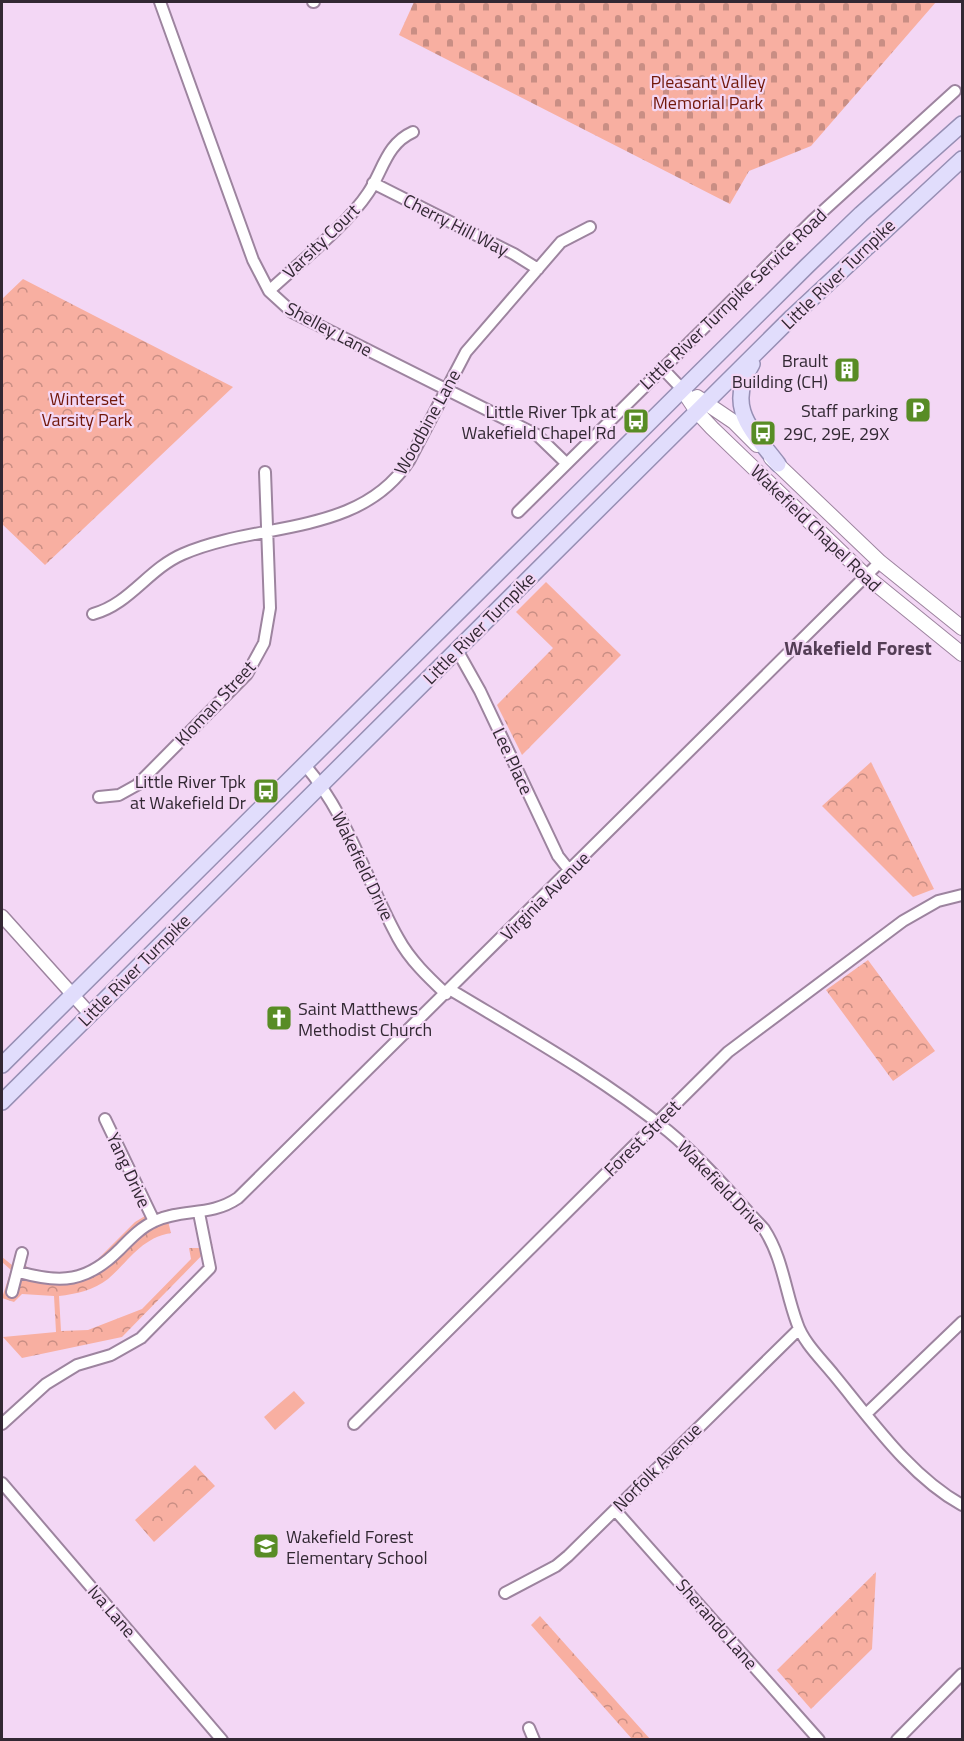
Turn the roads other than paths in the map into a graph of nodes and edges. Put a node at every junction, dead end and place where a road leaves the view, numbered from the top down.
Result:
1 (160, 2) edge
2 (955, 91) dead end
3 (963, 124) edge
4 (413, 132) dead end
5 (963, 159) edge
6 (373, 183) junction
7 (590, 227) dead end
8 (537, 269) junction
9 (269, 291) junction
10 (766, 344) junction
11 (662, 368) junction
12 (446, 389) junction
13 (682, 389) junction
14 (702, 408) junction
15 (567, 463) junction
16 (778, 464) junction
17 (265, 472) dead end
18 (518, 512) dead end
19 (267, 532) junction
20 (880, 562) junction
21 (866, 576) junction
22 (93, 614) dead end
23 (963, 630) edge
24 (457, 650) junction
25 (957, 650) edge
26 (304, 764) junction
27 (321, 784) junction
28 (99, 797) dead end
29 (570, 871) junction
30 (963, 895) edge
31 (2, 916) edge
32 (448, 992) junction
33 (72, 994) junction
34 (90, 1014) junction
35 (2, 1065) edge
36 (2, 1102) edge
37 (105, 1119) dead end
38 (657, 1123) junction
39 (199, 1213) junction
40 (154, 1221) junction
41 (22, 1253) dead end
42 (19, 1272) junction
43 (12, 1292) dead end
44 (963, 1322) edge
45 (799, 1329) junction
46 (866, 1414) junction
47 (2, 1424) edge
48 (354, 1424) dead end
49 (2, 1483) edge
50 (963, 1505) edge
51 (615, 1510) junction
52 (505, 1593) dead end
53 (963, 1674) edge
54 (529, 1728) dead end
55 (222, 1740) edge
56 (534, 1740) edge
57 (819, 1740) edge
58 (897, 1740) edge

1 - 9 street, Shelley Lane
2 - 11 street, Little River Turnpike Service Road
3 - 13 main road, Little River Turnpike
4 - 6 street, Varsity Court
5 - 10 main road, Little River Turnpike
6 - 8 street, Cherry Hill Way
6 - 9 street, Varsity Court
7 - 8 street, Woodbine Lane
8 - 12 street, Woodbine Lane
9 - 12 street, Shelley Lane
10 - 14 main road, Little River Turnpike
10 - 16 main road
11 - 13 street, Wakefield Chapel Road
11 - 15 street, Little River Turnpike Service Road
12 - 15 street, Shelley Lane
12 - 19 street, Woodbine Lane
13 - 14 main road, Wakefield Chapel Road
13 - 26 main road, Little River Turnpike
14 - 16 main road, Wakefield Chapel Road
14 - 21 main road, Wakefield Chapel Road
14 - 24 main road, Little River Turnpike
15 - 18 street, Little River Turnpike Service Road
16 - 20 main road, Wakefield Chapel Road
17 - 19 street, Kloman Street
19 - 22 street, Woodbine Lane
19 - 28 street, Kloman Street
20 - 21 street, Virginia Avenue
20 - 23 main road, Wakefield Chapel Road
21 - 25 main road, Wakefield Chapel Road
21 - 29 street, Virginia Avenue
23 - 25 street
24 - 27 main road, Little River Turnpike
24 - 29 street, Lee Place
26 - 27 street, Wakefield Drive
26 - 33 main road, Little River Turnpike
27 - 32 street, Wakefield Drive
27 - 34 main road, Little River Turnpike
29 - 32 street, Virginia Avenue
30 - 38 street, Forest Street
31 - 33 street
32 - 38 street, Wakefield Drive
32 - 39 street, Virginia Avenue
33 - 34 street
33 - 35 main road, Little River Turnpike
34 - 36 main road, Little River Turnpike
37 - 40 street, Yang Drive
38 - 45 street, Wakefield Drive
38 - 48 street, Forest Street
39 - 40 street, Virginia Avenue
39 - 47 street
40 - 42 street
41 - 42 street
42 - 43 street
44 - 46 street
45 - 46 street, Wakefield Drive
45 - 51 street, Norfolk Avenue
46 - 50 street, Wakefield Drive
49 - 55 street, Iva Lane
51 - 52 street, Norfolk Avenue
51 - 57 street, Sherando Lane
53 - 58 street
54 - 56 street

